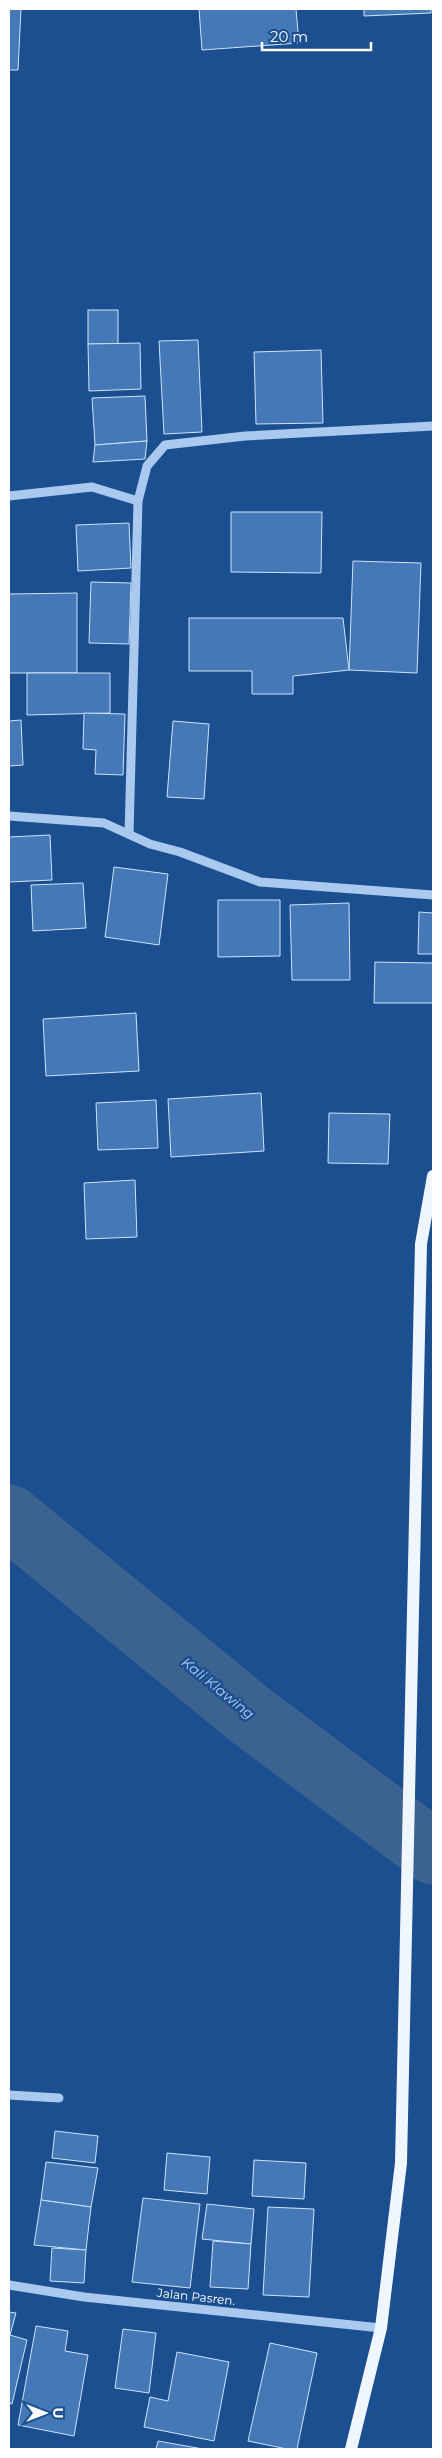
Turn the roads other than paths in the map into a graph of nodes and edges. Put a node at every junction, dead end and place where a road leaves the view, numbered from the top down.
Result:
1 (433, 426) edge
2 (9, 496) edge
3 (138, 502) junction
4 (9, 816) edge
5 (129, 834) junction
6 (433, 895) edge
7 (433, 1176) edge
8 (9, 2095) edge
9 (59, 2098) dead end
10 (9, 2285) edge
11 (381, 2328) junction
12 (351, 2449) edge

1 - 3 street
2 - 3 street
3 - 5 street
4 - 5 street
5 - 6 street
7 - 11 main road
8 - 9 street
10 - 11 street, Jalan Pasren.
11 - 12 main road

